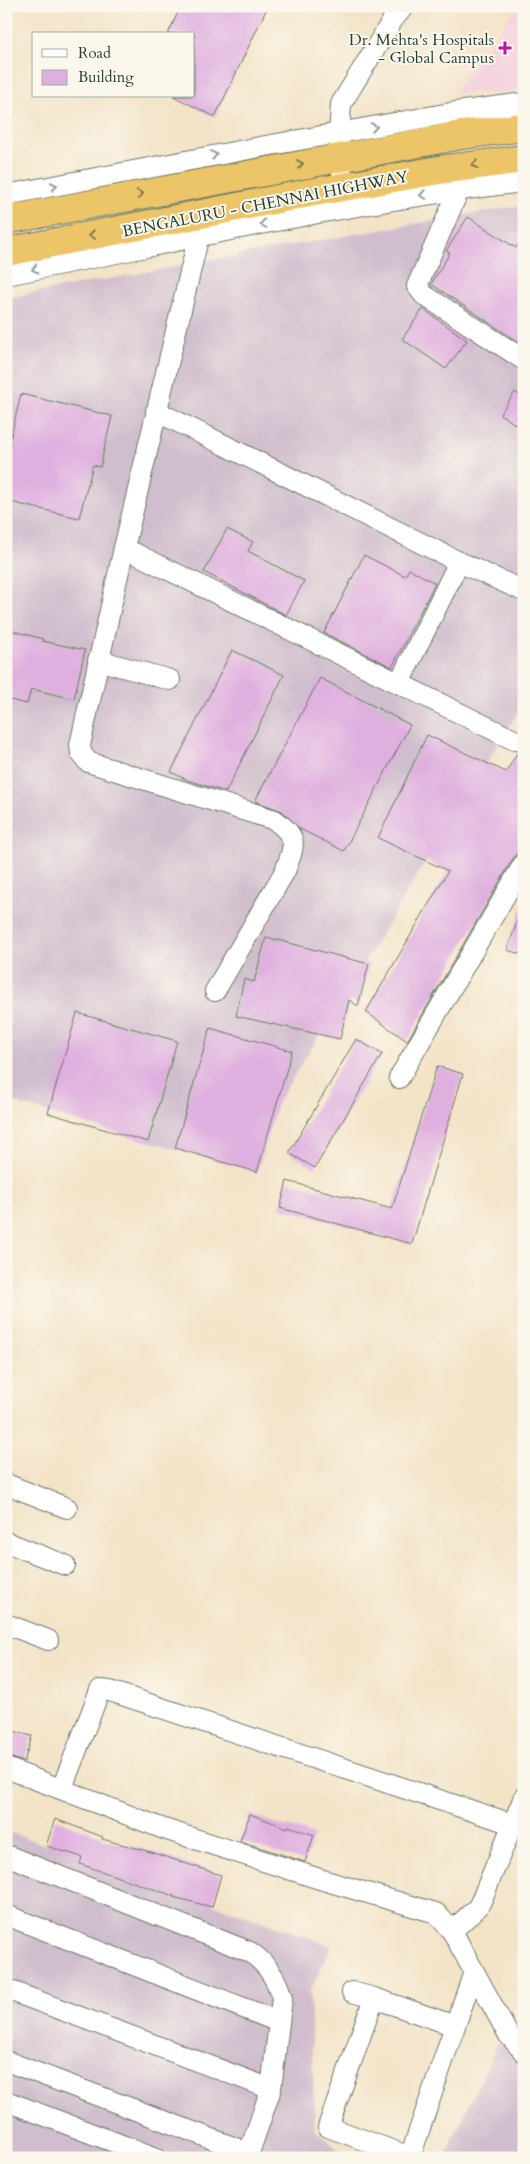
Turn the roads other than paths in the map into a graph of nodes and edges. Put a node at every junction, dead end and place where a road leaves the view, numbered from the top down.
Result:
1 (404, 6) edge
2 (524, 103) edge
3 (524, 127) edge
4 (340, 145) junction
5 (524, 159) edge
6 (524, 182) edge
7 (459, 190) junction
8 (6, 195) edge
9 (343, 198) junction
10 (6, 220) edge
11 (202, 225) junction
12 (6, 252) edge
13 (6, 275) edge
14 (524, 360) edge
15 (156, 411) junction
16 (124, 548) junction
17 (459, 562) junction
18 (524, 591) edge
19 (98, 660) junction
20 (170, 680) dead end
21 (398, 683) junction
22 (514, 740) dead end
23 (524, 863) edge
24 (518, 883) edge
25 (215, 991) dead end
26 (400, 1078) dead end
27 (6, 1484) edge
28 (67, 1508) dead end
29 (6, 1542) edge
30 (65, 1565) dead end
31 (6, 1624) edge
32 (48, 1640) dead end
33 (6, 1768) edge
34 (62, 1788) junction
35 (524, 1797) edge
36 (512, 1824) junction
37 (6, 1855) edge
38 (6, 1915) edge
39 (452, 1931) junction
40 (474, 1972) junction
41 (6, 1989) edge
42 (352, 1992) dead end
43 (374, 1998) junction
44 (279, 2022) junction
45 (455, 2026) junction
46 (524, 2052) edge
47 (6, 2061) edge
48 (271, 2089) junction
49 (6, 2100) edge
50 (248, 2156) edge
51 (156, 2158) edge

1 - 4 street
4 -> 2 street
3 - 4 highway, BENGALURU - CHENNAI HIGHWAY
8 -> 4 street
4 - 9 street
10 -> 4 highway, BENGALURU - CHENNAI HIGHWAY
5 -> 9 highway, BENGALURU - CHENNAI HIGHWAY
6 - 7 street
7 -> 9 street
7 - 14 street
9 -> 11 highway, BENGALURU - CHENNAI HIGHWAY
11 -> 12 highway, BENGALURU - CHENNAI HIGHWAY
11 -> 13 street
11 - 15 street
15 - 16 street
15 - 17 street
16 - 19 street
16 - 21 street
17 - 18 street
17 - 21 street
19 - 20 street
19 - 25 street
21 - 22 street
23 - 24 street
24 - 26 street
27 - 28 street
29 - 30 street
31 - 32 street
33 - 34 street
34 - 36 street
34 - 39 street
35 - 36 street
36 - 39 street
37 - 44 street
38 - 44 street
39 - 40 street
40 - 45 street
40 - 46 street
41 - 48 street
42 - 43 street
43 - 45 street
43 - 45 street
44 - 48 street
47 - 50 street
48 - 50 street
49 - 51 street

